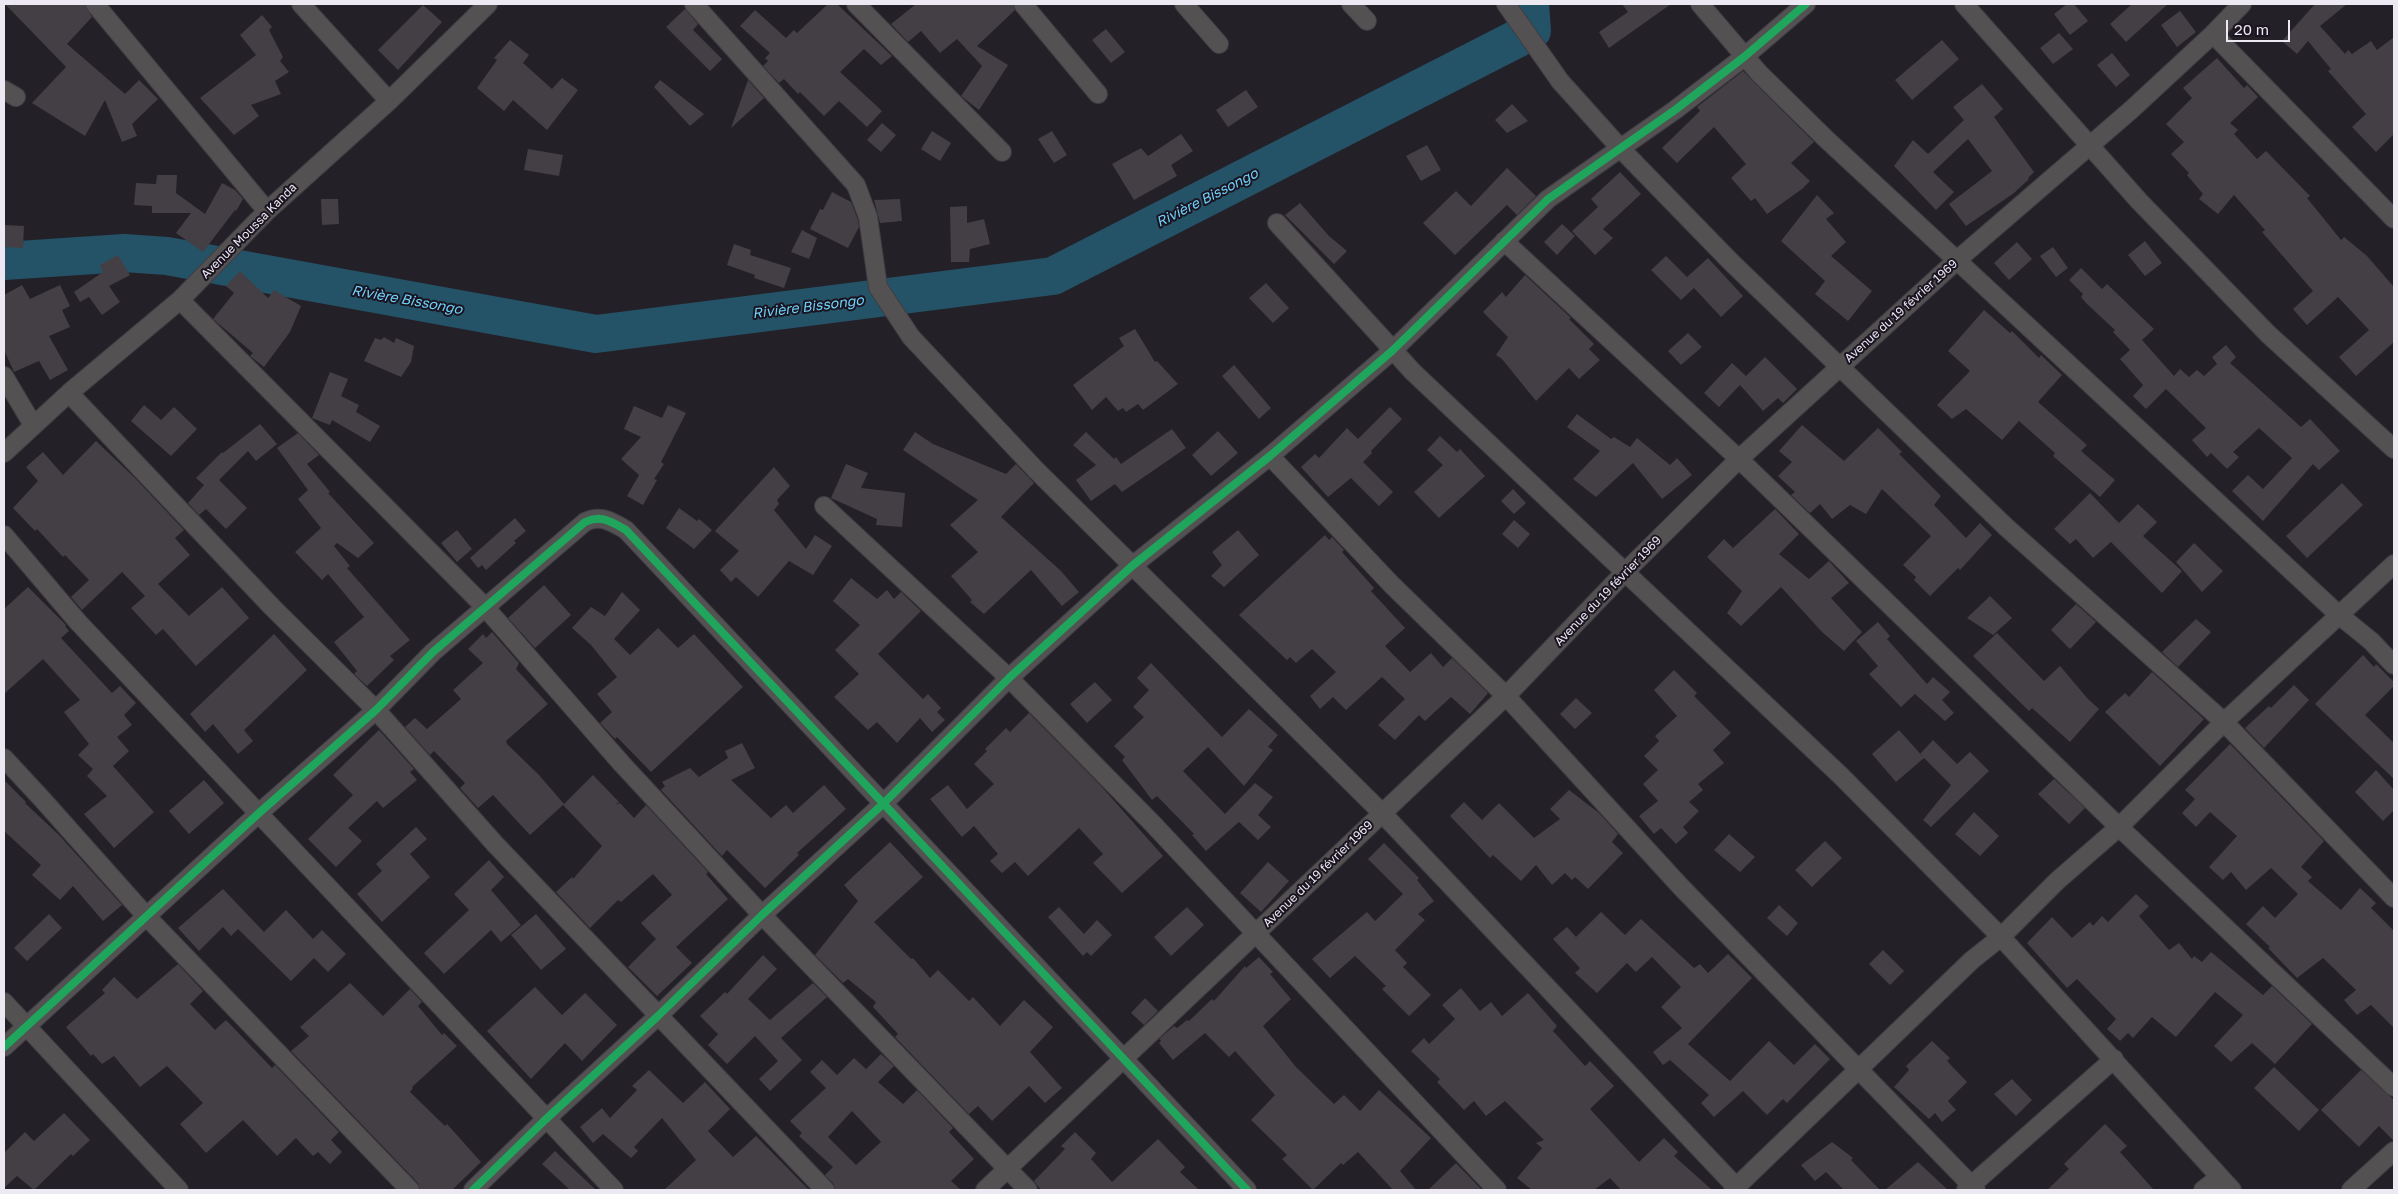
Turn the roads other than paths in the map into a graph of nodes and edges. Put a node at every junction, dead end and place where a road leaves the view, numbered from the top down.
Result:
1 (95, 4) edge
2 (301, 4) edge
3 (488, 4) edge
4 (694, 4) edge
5 (856, 4) edge
6 (1023, 4) edge
7 (1184, 4) edge
8 (1351, 4) edge
9 (1506, 4) edge
10 (1700, 4) edge
11 (1806, 4) edge
12 (1964, 4) edge
13 (2242, 4) edge
14 (1367, 21) dead end
15 (2213, 34) junction
16 (1219, 44) dead end
17 (1744, 57) junction
18 (1098, 94) dead end
19 (388, 101) junction
20 (2090, 146) junction
21 (1621, 149) junction
22 (1002, 152) dead end
23 (267, 211) junction
24 (2394, 219) edge
25 (1277, 223) dead end
26 (1504, 241) junction
27 (1956, 261) junction
28 (180, 300) junction
29 (1392, 351) junction
30 (1841, 366) junction
31 (4, 376) edge
32 (69, 393) junction
33 (33, 425) junction
34 (2394, 449) edge
35 (4, 452) edge
36 (1270, 456) junction
37 (1739, 459) junction
38 (824, 506) dead end
39 (4, 535) edge
40 (2394, 564) edge
41 (1132, 566) junction
42 (1626, 571) junction
43 (484, 606) junction
44 (2338, 615) junction
45 (2394, 665) edge
46 (1009, 678) junction
47 (1506, 696) junction
48 (376, 710) junction
49 (2224, 722) junction
50 (4, 758) edge
51 (884, 803) junction
52 (259, 813) junction
53 (1382, 813) junction
54 (2119, 827) junction
55 (2394, 898) edge
56 (762, 915) junction
57 (147, 918) junction
58 (1256, 934) junction
59 (2002, 937) junction
60 (4, 1002) edge
61 (658, 1016) junction
62 (27, 1026) junction
63 (4, 1047) edge
64 (1124, 1058) junction
65 (2114, 1059) junction
66 (1858, 1070) junction
67 (2394, 1087) edge
68 (545, 1120) junction
69 (2394, 1152) edge
70 (1009, 1168) junction
71 (2220, 1176) junction
72 (1736, 1189) edge
73 (1971, 1189) edge
74 (179, 1190) edge
75 (410, 1190) edge
76 (473, 1190) edge
77 (614, 1190) edge
78 (825, 1190) edge
79 (985, 1190) edge
80 (1028, 1190) edge
81 (1247, 1190) edge
82 (1497, 1190) edge
83 (2204, 1190) edge
84 (2232, 1190) edge
85 (2352, 1190) edge

1 - 23 street
2 - 19 street
3 - 19 street, Avenue Moussa Kanda
4 - 41 street
5 - 22 street
6 - 18 street
7 - 16 street
8 - 14 street
9 - 21 street
10 - 17 street
11 - 17 street
12 - 20 street
13 - 15 street, Avenue du 19 février 1969
15 - 20 street, Avenue du 19 février 1969
15 - 24 street
17 - 21 street
17 - 27 street
19 - 23 street, Avenue Moussa Kanda
20 - 27 street, Avenue du 19 février 1969
20 - 34 street
21 - 26 street
21 - 30 street
23 - 28 street, Avenue Moussa Kanda
25 - 29 street
26 - 29 street
26 - 37 street
27 - 30 street, Avenue du 19 février 1969
27 - 44 street
28 - 32 street, Avenue Moussa Kanda
28 - 43 street
29 - 36 street
29 - 42 street
30 - 37 street, Avenue du 19 février 1969
30 - 49 street
31 - 33 street
32 - 33 street, Avenue Moussa Kanda
32 - 48 street
33 - 35 street, Avenue Moussa Kanda
36 - 41 street
36 - 47 street
37 - 42 street, Avenue du 19 février 1969
37 - 54 street
38 - 46 street
39 - 52 street
40 - 44 street
41 - 46 street
41 - 53 street
42 - 47 street, Avenue du 19 février 1969
42 - 59 street
43 - 48 street
43 - 51 street
43 - 56 street
44 - 45 street
44 - 49 street
46 - 51 street
46 - 58 street
47 - 53 street, Avenue du 19 février 1969
47 - 66 street
48 - 52 street
48 - 61 street
49 - 54 street
49 - 55 street
50 - 57 street
51 - 56 street
51 - 64 street
52 - 57 street
52 - 68 street
53 - 58 street, Avenue du 19 février 1969
53 - 72 street
54 - 59 street
54 - 67 street
56 - 61 street
56 - 70 street
57 - 62 street
57 - 75 street
58 - 64 street, Avenue du 19 février 1969
58 - 82 street
59 - 65 street
59 - 66 street
60 - 62 street
61 - 68 street
61 - 78 street
62 - 63 street
62 - 74 street
64 - 70 street, Avenue du 19 février 1969
64 - 81 street
65 - 71 street
65 - 73 street
66 - 72 street
66 - 73 street
68 - 76 street
68 - 77 street
69 - 85 street
70 - 79 street, Avenue du 19 février 1969
70 - 80 street
71 - 83 street
71 - 84 street

